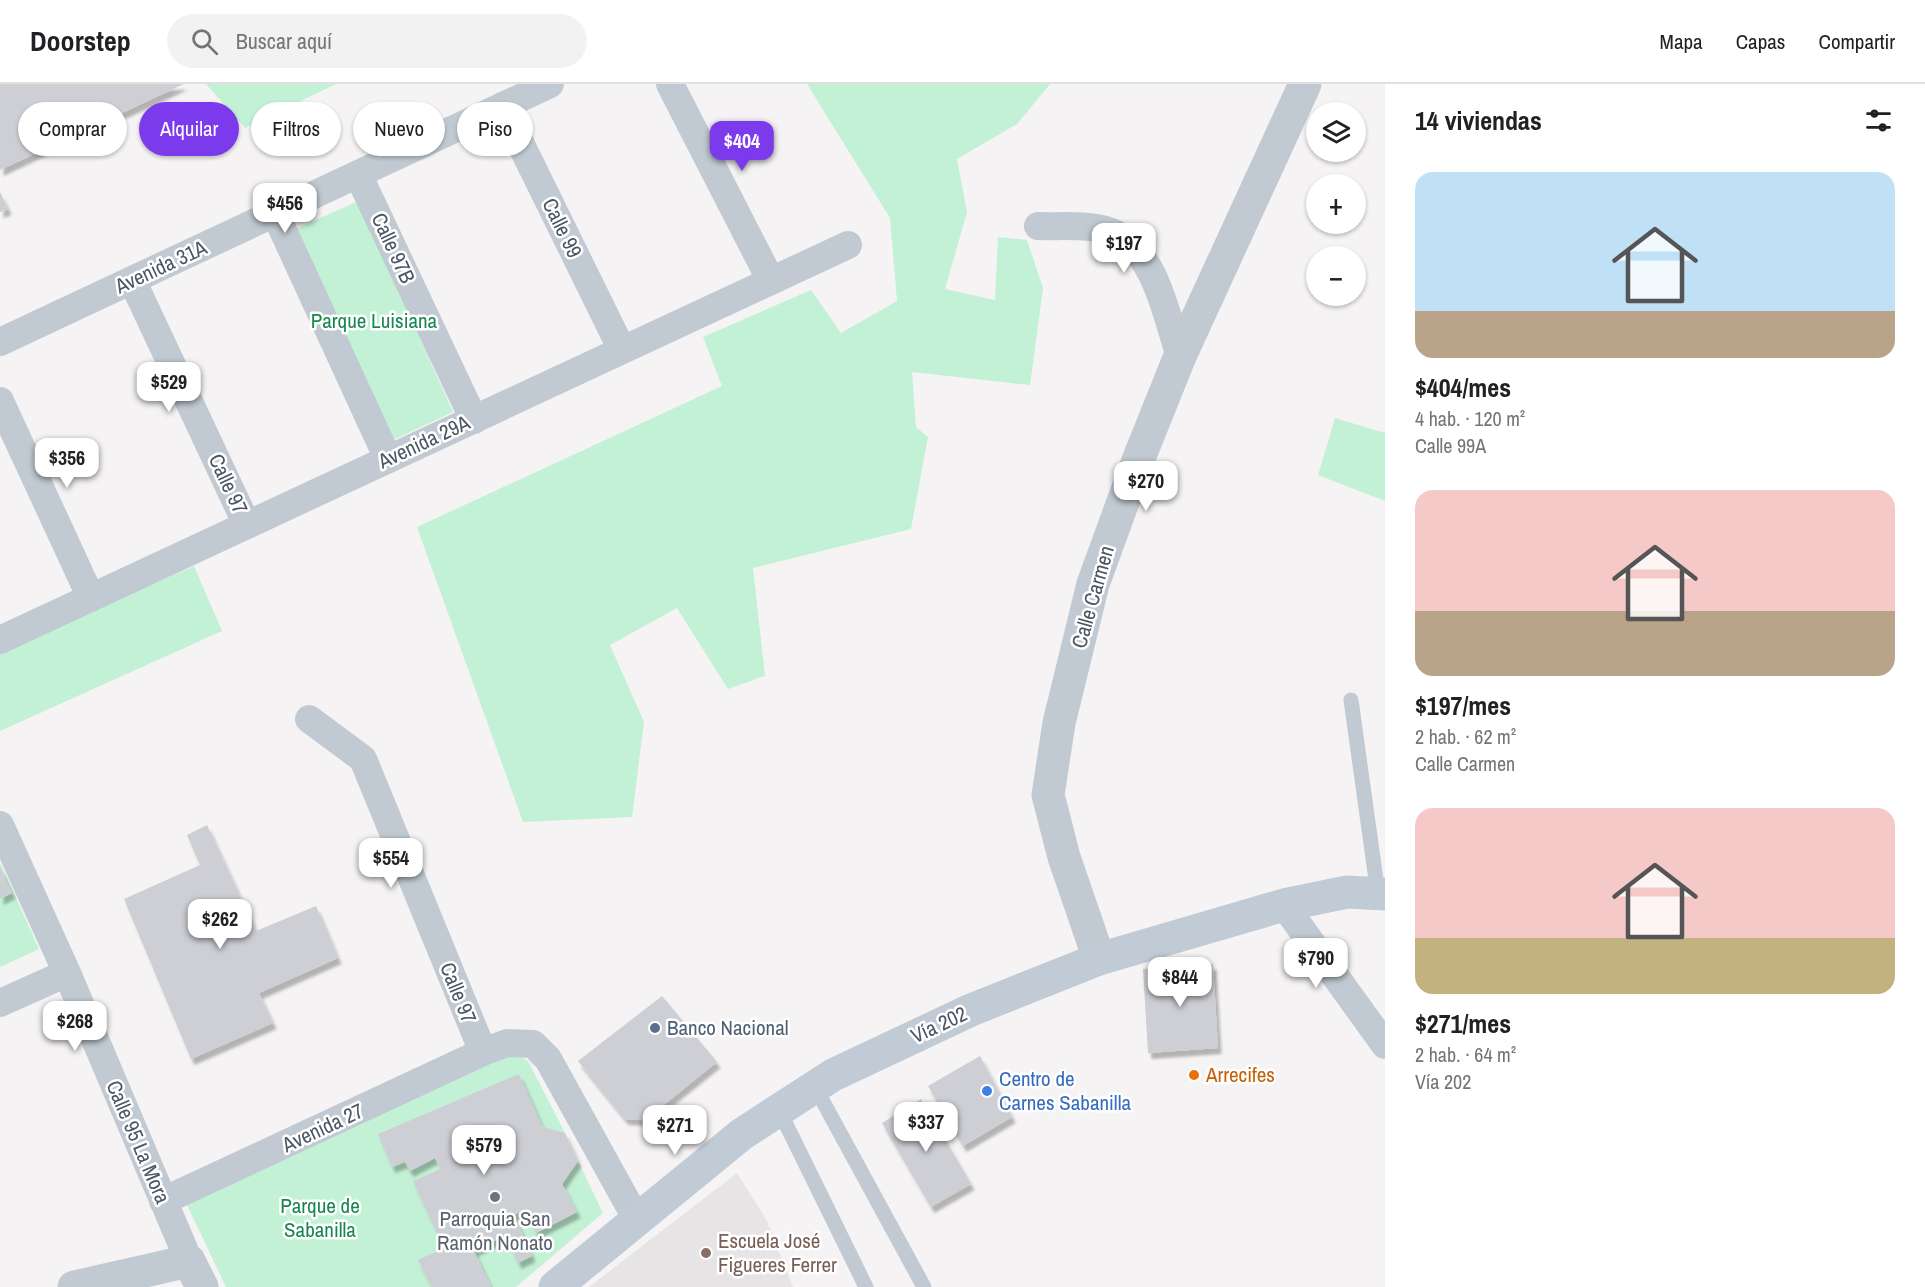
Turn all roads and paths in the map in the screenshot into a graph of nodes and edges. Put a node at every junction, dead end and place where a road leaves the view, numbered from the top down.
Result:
1 (550, 84) edge
2 (670, 84) edge
3 (1305, 84) edge
4 (511, 102) edge
5 (457, 127) edge
6 (527, 156) edge
7 (358, 174) junction
8 (275, 213) junction
9 (1038, 226) dead end
10 (848, 245) dead end
11 (132, 280) junction
12 (771, 281) junction
13 (0, 342) edge
14 (622, 350) junction
15 (1180, 356) junction
16 (0, 401) edge
17 (474, 420) junction
18 (388, 459) junction
19 (247, 525) junction
20 (91, 598) junction
21 (0, 640) edge
22 (1351, 700) dead end
23 (309, 719) dead end
24 (0, 825) edge
25 (1382, 894) edge
26 (1284, 905) junction
27 (1099, 959) junction
28 (67, 973) junction
29 (0, 1003) edge
30 (1385, 1046) edge
31 (483, 1052) junction
32 (815, 1087) junction
33 (779, 1110) junction
34 (163, 1202) junction
35 (636, 1218) junction
36 (195, 1274) edge
37 (74, 1287) edge
38 (555, 1287) edge
39 (866, 1287) edge
40 (924, 1287) edge

1 - 4 street, Avenida 31A
2 - 12 street
3 - 15 street, Calle Carmen
5 - 7 street, Avenida 31A
6 - 14 street, Calle 99
7 - 8 street, Avenida 31A
7 - 17 street, Calle 97B
8 - 11 street, Avenida 31A
8 - 18 street
9 - 15 street
10 - 12 street, Avenida 29A
11 - 13 street, Avenida 31A
11 - 19 street, Calle 97
12 - 14 street, Avenida 29A
14 - 17 street, Avenida 29A
15 - 27 street, Calle Carmen
16 - 20 street
17 - 18 street, Avenida 29A
18 - 19 street, Avenida 29A
19 - 20 street, Avenida 29A
20 - 21 street, Avenida 29A
22 - 25 lane
23 - 31 street, Calle 97
24 - 28 street, Calle 95 La Mora
25 - 26 main road, Vía 202
26 - 27 main road, Vía 202
26 - 30 street
27 - 32 main road, Vía 202
28 - 29 street
28 - 34 street, Calle 95 La Mora
31 - 34 street, Avenida 27
31 - 35 street
32 - 33 main road, Vía 202
32 - 40 lane
33 - 35 main road, Vía 202
33 - 39 lane
34 - 36 street, Calle 95 La Mora
35 - 38 main road, Vía 202
36 - 37 street

